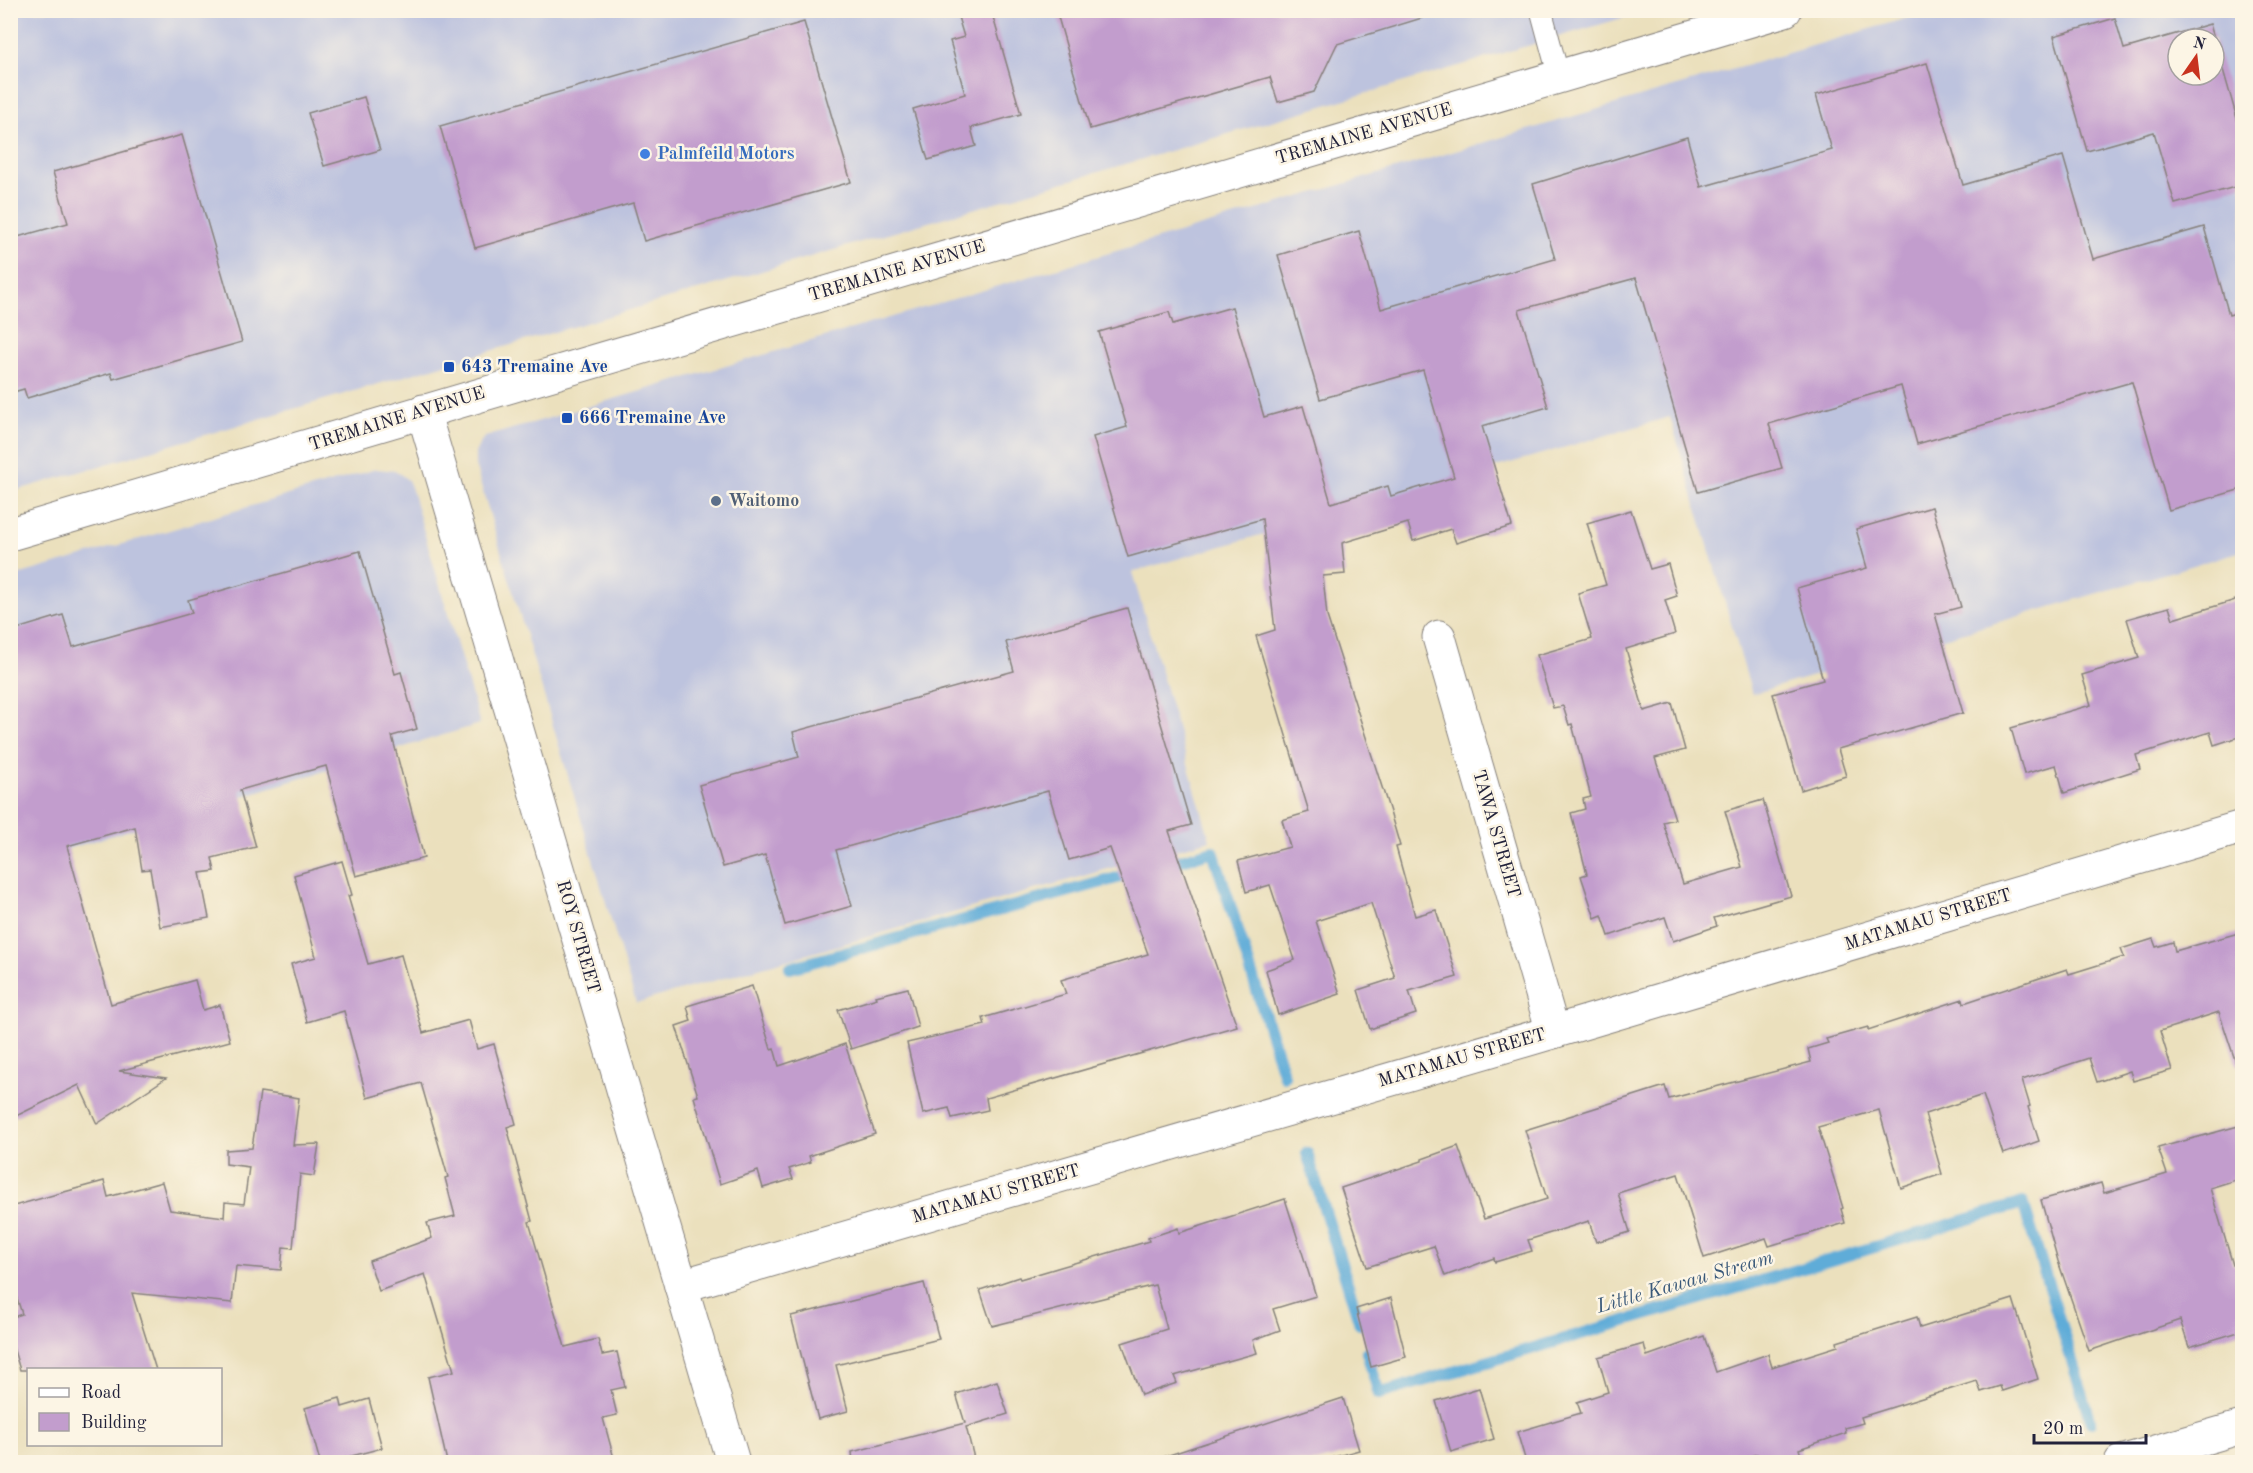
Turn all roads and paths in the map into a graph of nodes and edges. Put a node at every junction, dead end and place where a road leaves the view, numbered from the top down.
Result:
1 (1541, 10) edge
2 (1785, 10) edge
3 (1559, 77) junction
4 (423, 411) junction
5 (10, 534) edge
6 (1439, 637) dead end
7 (2242, 827) edge
8 (1552, 1032) junction
9 (681, 1286) junction
10 (2242, 1427) edge
11 (733, 1462) edge
12 (2121, 1462) edge

1 - 3 lane
2 - 3 street, TREMAINE AVENUE
3 - 4 street, TREMAINE AVENUE
4 - 5 street, TREMAINE AVENUE
4 - 9 street, ROY STREET
6 - 8 street, TAWA STREET
7 - 8 street, MATAMAU STREET
8 - 9 street, MATAMAU STREET
9 - 11 street, ROY STREET
10 - 12 street

